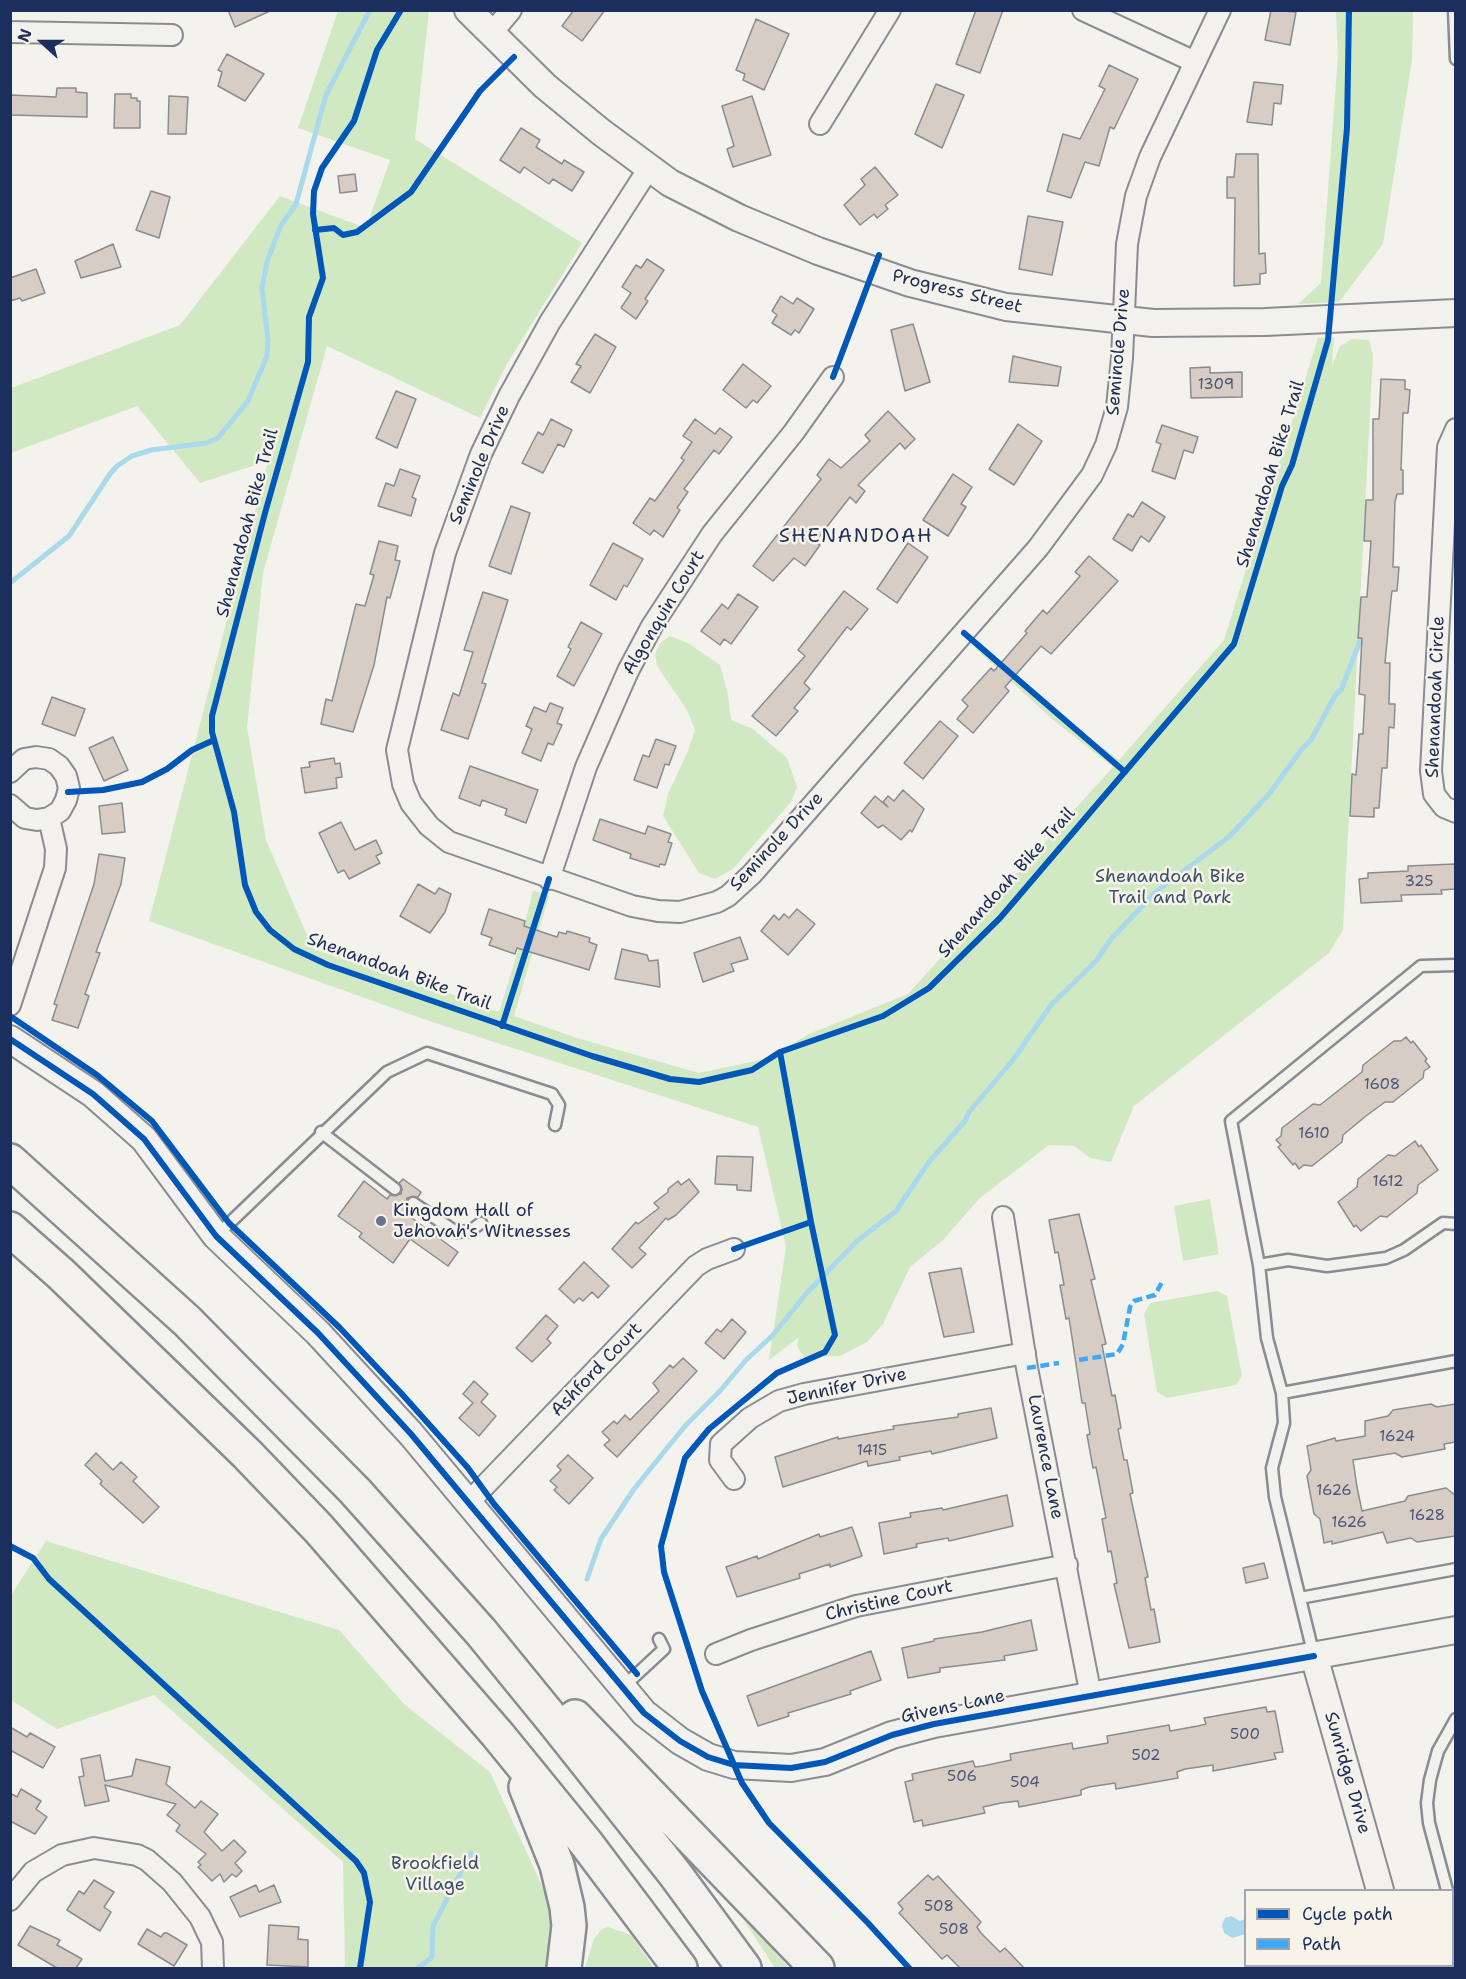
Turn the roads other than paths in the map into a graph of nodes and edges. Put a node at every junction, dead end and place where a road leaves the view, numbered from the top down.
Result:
1 (468, 10) edge
2 (511, 10) edge
3 (890, 10) edge
4 (1083, 10) edge
5 (1220, 10) edge
6 (1454, 10) edge
7 (10, 32) edge
8 (491, 34) junction
9 (172, 35) dead end
10 (1455, 59) edge
11 (1195, 62) junction
12 (820, 124) dead end
13 (649, 168) junction
14 (1455, 313) edge
15 (1125, 320) junction
16 (833, 376) dead end
17 (1455, 429) edge
18 (10, 772) edge
19 (10, 805) edge
20 (1455, 812) edge
21 (49, 818) junction
22 (549, 879) junction
23 (1455, 965) edge
24 (10, 1005) edge
25 (10, 1039) edge
26 (555, 1125) dead end
27 (321, 1132) junction
28 (10, 1161) edge
29 (395, 1189) dead end
30 (413, 1203) dead end
31 (1003, 1216) dead end
32 (481, 1223) dead end
33 (1455, 1224) edge
34 (10, 1228) edge
35 (216, 1236) junction
36 (734, 1249) dead end
37 (1259, 1265) junction
38 (1024, 1353) junction
39 (1455, 1361) edge
40 (1281, 1394) junction
41 (734, 1479) dead end
42 (469, 1502) junction
43 (1066, 1565) junction
44 (1455, 1569) edge
45 (1300, 1598) junction
46 (1455, 1630) edge
47 (481, 1632) junction
48 (659, 1638) dead end
49 (716, 1654) dead end
50 (1314, 1656) junction
51 (622, 1688) junction
52 (1090, 1696) junction
53 (1455, 1719) edge
54 (498, 1735) junction
55 (1380, 1889) edge
56 (1447, 1889) edge
57 (10, 1900) edge
58 (213, 1968) edge
59 (564, 1968) edge
60 (680, 1968) edge
61 (744, 1968) edge
62 (817, 1968) edge

1 - 8 street, Progress Street
2 - 8 street
3 - 12 street
4 - 11 street
5 - 11 street, Seminole Drive
6 - 10 lane
7 - 9 street
8 - 13 street, Progress Street
11 - 15 street, Seminole Drive
13 - 15 street, Progress Street
13 - 22 street, Seminole Drive
14 - 15 street, Progress Street
15 - 22 street, Seminole Drive
16 - 22 street, Algonquin Court
17 - 20 street, Shenandoah Circle
18 - 21 street
19 - 21 street
21 - 24 street
23 - 37 lane
25 - 35 street, Givens Lane
26 - 27 lane
27 - 29 lane
27 - 35 lane
28 - 47 highway
30 - 32 lane
31 - 38 street, Laurence Lane
33 - 37 lane
34 - 54 highway
35 - 42 street, Givens Lane
36 - 42 street, Ashford Court
37 - 40 lane
38 - 41 street, Jennifer Drive
38 - 43 street, Laurence Lane
39 - 40 lane
40 - 45 lane
42 - 51 street, Givens Lane
43 - 49 street, Christine Court
43 - 52 street, Laurence Lane
44 - 45 lane
45 - 50 lane
46 - 50 street, Givens Lane
47 - 61 highway
47 - 62 highway
48 - 51 lane
50 - 52 street, Givens Lane
50 - 55 street, Sunridge Drive
51 - 52 street, Givens Lane
53 - 56 lane
54 - 59 highway
54 - 60 highway
57 - 58 street

